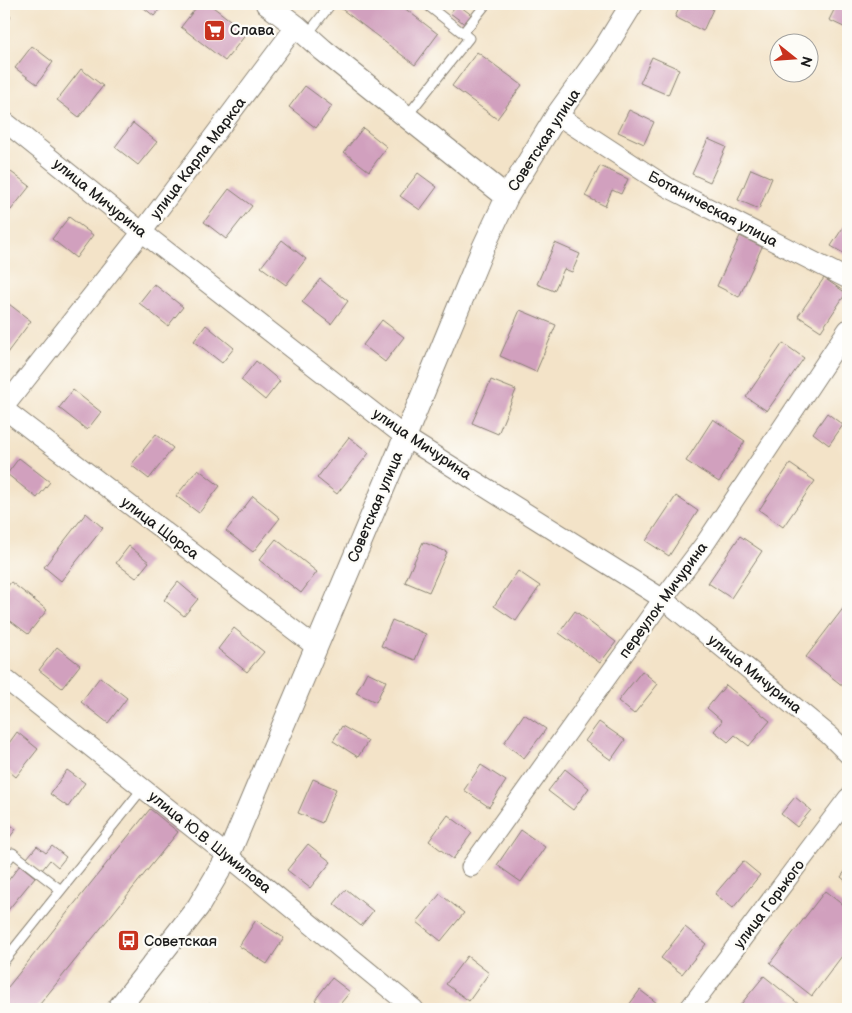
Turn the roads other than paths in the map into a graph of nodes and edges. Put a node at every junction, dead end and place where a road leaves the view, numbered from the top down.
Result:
1 (267, 4) edge
2 (331, 4) edge
3 (426, 4) edge
4 (486, 4) edge
5 (632, 4) edge
6 (302, 31) junction
7 (463, 33) junction
8 (558, 115) junction
9 (407, 117) junction
10 (4, 122) edge
11 (507, 197) junction
12 (142, 232) junction
13 (848, 279) edge
14 (848, 329) edge
15 (4, 408) edge
16 (405, 437) junction
17 (663, 599) junction
18 (316, 646) junction
19 (4, 678) edge
20 (848, 754) edge
21 (144, 788) junction
22 (848, 798) edge
23 (228, 856) junction
24 (4, 865) edge
25 (471, 867) dead end
26 (61, 890) junction
27 (4, 961) edge
28 (118, 1009) edge
29 (414, 1009) edge
30 (689, 1009) edge

1 - 6 street
2 - 6 lane
3 - 7 lane
4 - 7 lane
5 - 8 street, Советская улица
6 - 9 street
6 - 12 street, улица Карла Маркса
7 - 9 lane
8 - 11 street, Советская улица
8 - 13 street, Ботаническая улица
9 - 11 street
10 - 12 street, улица Мичурина
11 - 16 street, Советская улица
12 - 15 street, улица Карла Маркса
12 - 16 street, улица Мичурина
14 - 17 street, переулок Мичурина
15 - 18 street, улица Щорса
16 - 17 street, улица Мичурина
16 - 18 street, Советская улица
17 - 20 street, улица Мичурина
17 - 25 street, переулок Мичурина
18 - 23 street, Советская улица
19 - 21 street, улица Ю.В. Шумилова
21 - 23 street, улица Ю.В. Шумилова
21 - 26 lane
22 - 30 street, улица Горького
23 - 28 street, Советская улица
23 - 29 street, улица Ю.В. Шумилова
24 - 26 lane
26 - 27 lane

